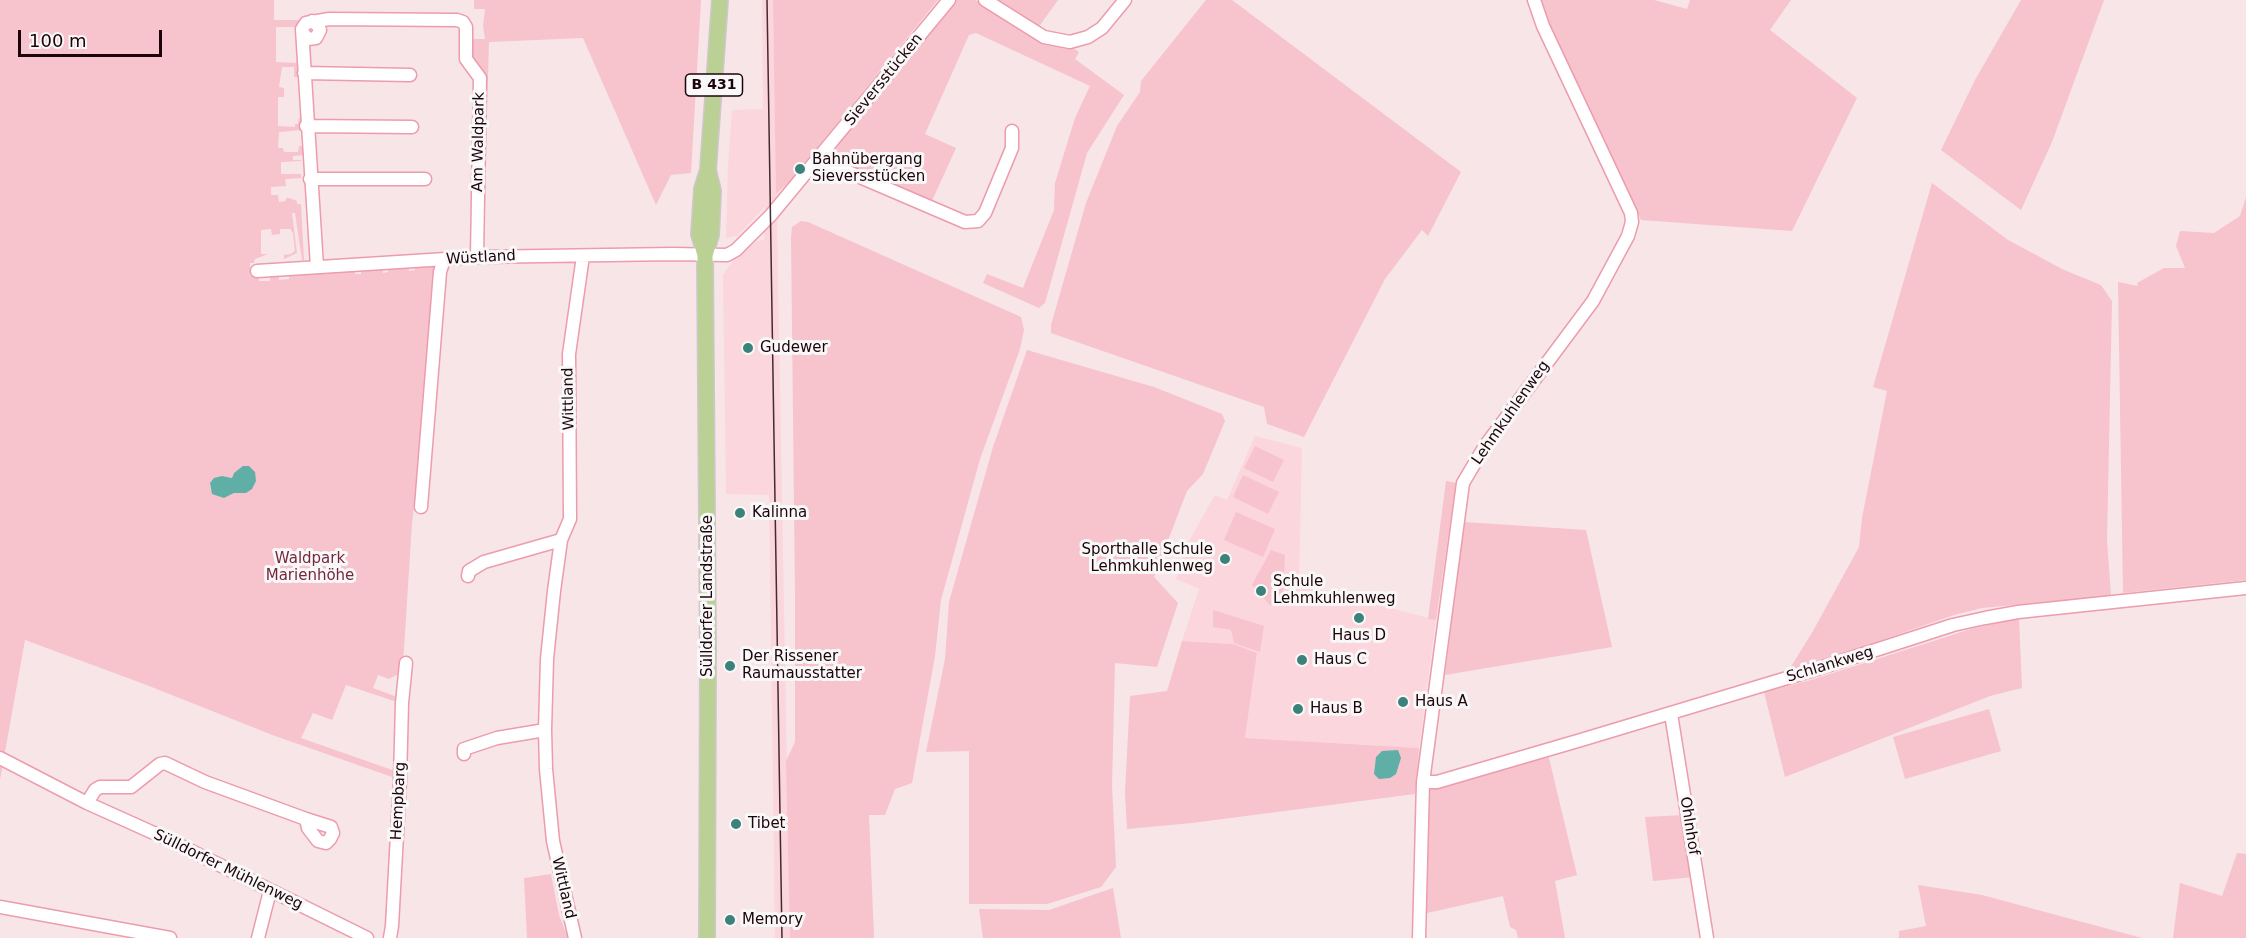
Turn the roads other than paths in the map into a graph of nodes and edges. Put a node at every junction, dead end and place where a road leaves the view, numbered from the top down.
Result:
1 (720, 0) edge
2 (949, 0) edge
3 (985, 0) edge
4 (1125, 0) edge
5 (1534, 0) edge
6 (304, 73) junction
7 (410, 75) dead end
8 (306, 126) junction
9 (412, 126) dead end
10 (1012, 131) dead end
11 (818, 159) junction
12 (310, 179) junction
13 (425, 179) dead end
14 (583, 255) junction
15 (705, 255) junction
16 (477, 257) junction
17 (444, 259) junction
18 (316, 267) junction
19 (258, 271) dead end
20 (421, 507) dead end
21 (561, 540) junction
22 (468, 576) dead end
23 (2246, 588) edge
24 (406, 663) dead end
25 (1671, 714) junction
26 (545, 730) junction
27 (464, 754) dead end
28 (0, 758) edge
29 (1423, 782) junction
30 (87, 803) junction
31 (306, 819) dead end
32 (270, 891) junction
33 (0, 907) edge
34 (170, 938) edge
35 (258, 938) edge
36 (367, 938) edge
37 (390, 938) edge
38 (575, 938) edge
39 (707, 938) edge
40 (1419, 938) edge
41 (1707, 938) edge

1 - 15 main road, Sülldorfer Landstraße / B 431
2 - 11 street, Sieversstücken
3 - 4 street
5 - 29 street, Lehmkuhlenweg
6 - 7 street
6 - 8 street, Am Waldpark
6 - 16 street, Am Waldpark
8 - 9 street
8 - 12 street, Am Waldpark
10 - 11 street
11 - 15 street, Sieversstücken
12 - 13 street
12 - 18 street, Am Waldpark
14 - 15 street, Wüstland
14 - 16 street, Wüstland
14 - 21 street, Wittland
15 - 39 main road, Sülldorfer Landstraße / B 431
16 - 17 street, Wüstland
17 - 18 street, Wüstland
17 - 20 street
18 - 19 street, Wüstland
21 - 22 street
21 - 26 street, Wittland
23 - 25 street, Schlankweg
24 - 37 street, Hempbarg
25 - 29 street, Schlankweg
25 - 41 street, Ohlnhof
26 - 27 street
26 - 38 street, Wittland
28 - 30 street, Sülldorfer Mühlenweg
29 - 40 street, Lehmkuhlenweg
30 - 31 street
30 - 32 street, Sülldorfer Mühlenweg
32 - 35 street
32 - 36 street, Sülldorfer Mühlenweg
33 - 34 street

